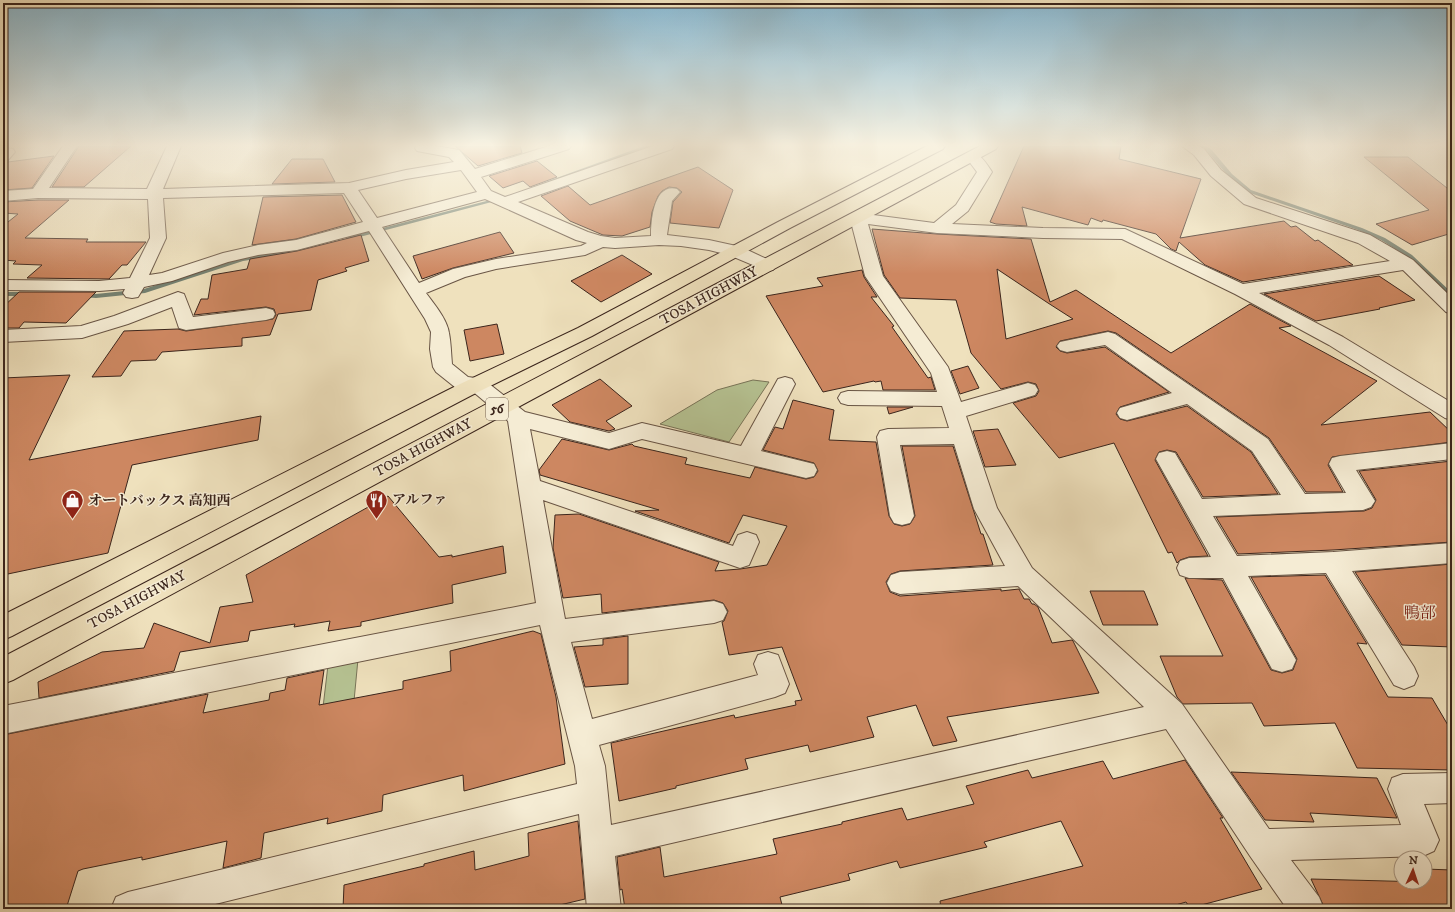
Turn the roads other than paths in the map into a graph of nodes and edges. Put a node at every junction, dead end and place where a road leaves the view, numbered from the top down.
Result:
1 (349, 188) edge
2 (41, 189) edge
3 (155, 189) edge
4 (331, 189) edge
5 (482, 189) edge
6 (543, 189) edge
7 (856, 189) edge
8 (912, 189) edge
9 (974, 189) edge
10 (1235, 189) edge
11 (672, 192) dead end
12 (38, 193) junction
13 (156, 194) junction
14 (486, 194) junction
15 (3, 196) edge
16 (504, 202) junction
17 (858, 218) junction
18 (937, 228) junction
19 (376, 230) junction
20 (659, 240) junction
21 (599, 241) junction
22 (735, 251) junction
23 (1407, 264) junction
24 (766, 266) junction
25 (136, 283) junction
26 (3, 285) edge
27 (1240, 290) junction
28 (415, 291) junction
29 (1452, 308) edge
30 (124, 311) junction
31 (266, 314) dead end
32 (3, 336) edge
33 (1067, 346) dead end
34 (476, 384) junction
35 (785, 384) dead end
36 (1028, 390) dead end
37 (1190, 396) junction
38 (848, 398) dead end
39 (952, 406) junction
40 (510, 412) junction
41 (1127, 413) dead end
42 (1452, 413) edge
43 (962, 436) junction
44 (1452, 451) edge
45 (747, 456) junction
46 (1167, 459) dead end
47 (806, 470) dead end
48 (529, 486) junction
49 (1299, 504) junction
50 (1196, 508) junction
51 (902, 516) dead end
52 (747, 542) dead end
53 (1452, 553) edge
54 (1333, 562) junction
55 (1230, 567) junction
56 (1189, 568) dead end
57 (1023, 575) junction
58 (900, 582) dead end
59 (714, 612) dead end
60 (552, 622) junction
61 (3, 628) edge
62 (1282, 660) dead end
63 (768, 664) dead end
64 (3, 671) edge
65 (1404, 676) dead end
66 (1172, 714) junction
67 (3, 720) edge
68 (582, 736) junction
69 (1452, 788) edge
70 (594, 795) junction
71 (599, 844) junction
72 (1261, 845) junction
73 (128, 909) edge
74 (604, 909) edge
75 (1306, 909) edge

1 - 19 street
2 - 12 street
3 - 13 street
4 - 13 street
5 - 14 street
6 - 16 street
7 - 22 highway, TOSA HIGHWAY / 56
8 - 17 highway, TOSA HIGHWAY / 56
9 - 18 street
10 - 23 street
11 - 20 street
12 - 13 street
12 - 15 street
13 - 25 street
14 - 16 street
14 - 19 street
16 - 21 street
17 - 18 street
17 - 24 highway, TOSA HIGHWAY / 56
17 - 39 street
18 - 27 street
19 - 25 street
19 - 28 street
20 - 21 street
20 - 22 street
21 - 28 street
22 - 24 street
22 - 34 highway, TOSA HIGHWAY / 56
23 - 27 street
23 - 29 street
24 - 40 highway, TOSA HIGHWAY / 56
25 - 26 street
25 - 30 street
27 - 42 street
28 - 34 street
30 - 31 street
30 - 32 street
33 - 37 street
34 - 40 street
34 - 61 highway, TOSA HIGHWAY / 56
35 - 45 street
36 - 39 street
37 - 41 street
37 - 49 street
38 - 39 street
39 - 43 street
40 - 45 street
40 - 48 street
40 - 64 highway, TOSA HIGHWAY / 56
43 - 51 street
43 - 57 street
44 - 49 street
45 - 47 street
46 - 50 street
48 - 52 street
48 - 60 street
49 - 50 street
50 - 55 street
53 - 54 street
54 - 55 street
54 - 65 street
55 - 56 street
55 - 62 street
57 - 58 street
57 - 66 street
59 - 60 street
60 - 67 street
60 - 68 street
63 - 68 street
66 - 71 street
66 - 72 street
68 - 70 street
69 - 72 street
70 - 71 street
70 - 73 street
71 - 74 street
72 - 75 street

